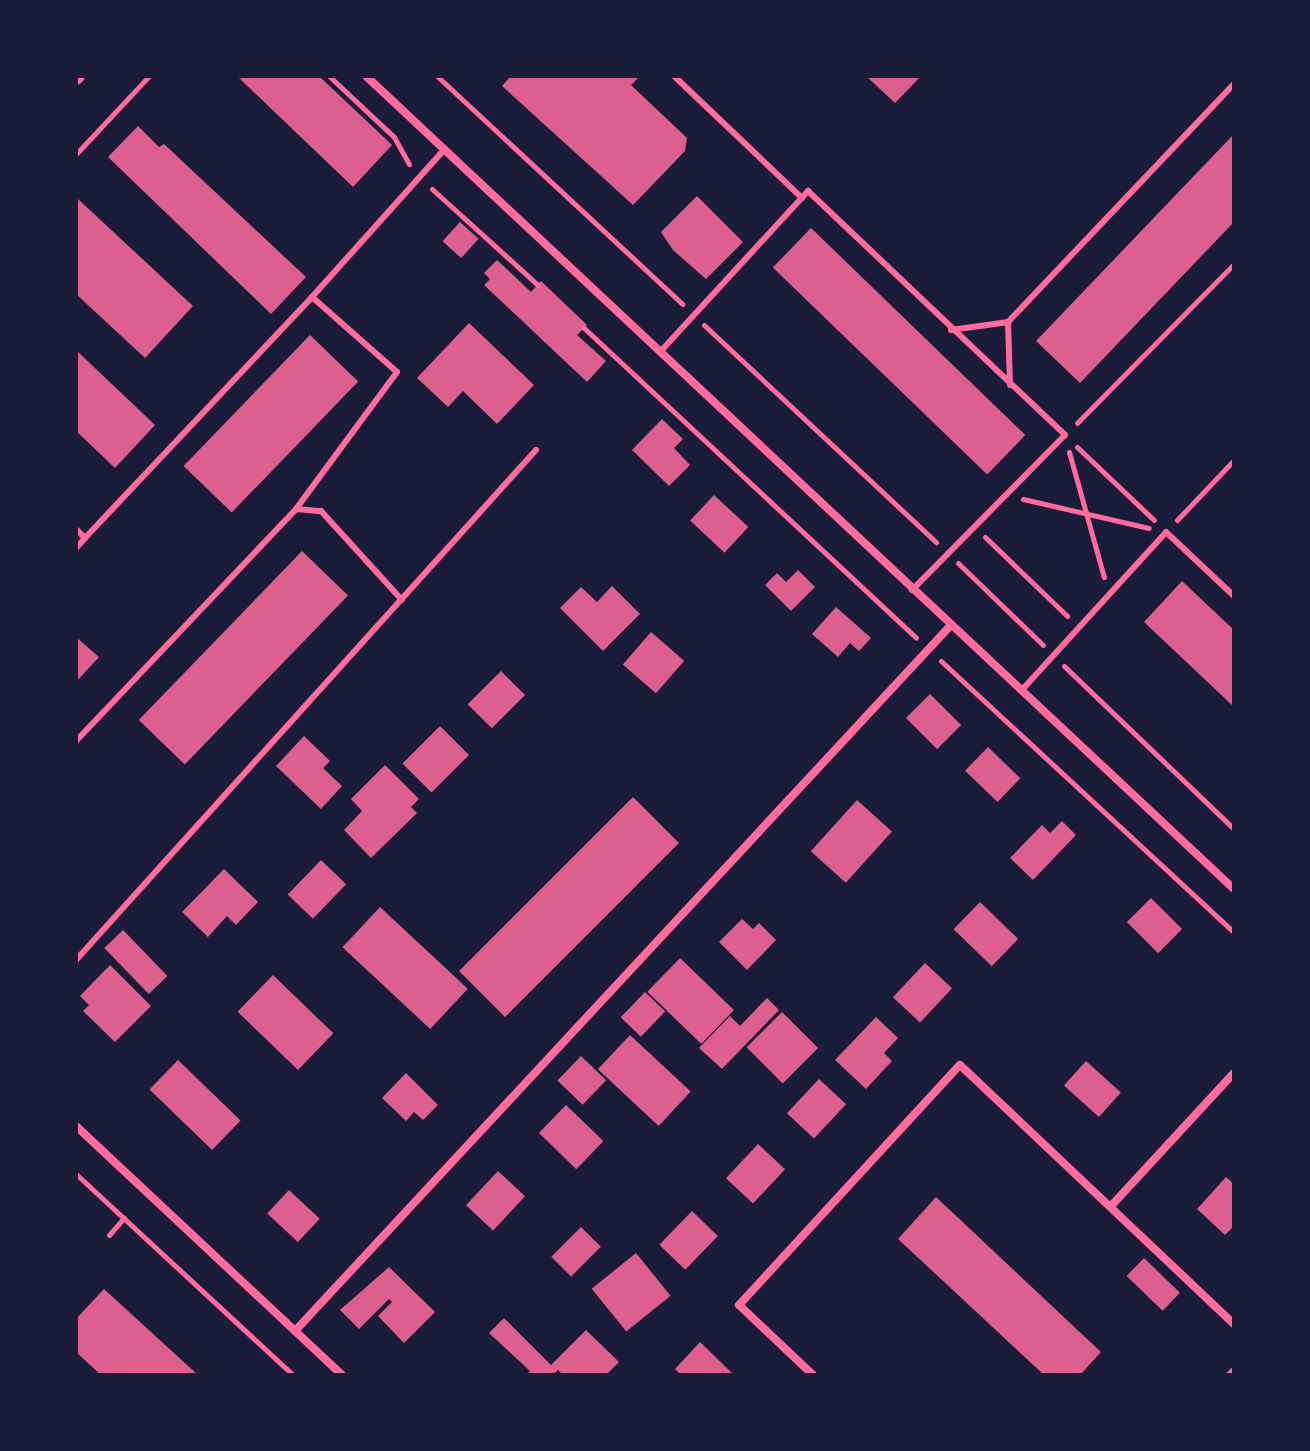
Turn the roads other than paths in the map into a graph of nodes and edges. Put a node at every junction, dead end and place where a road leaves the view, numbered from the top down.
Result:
1 (366, 76) edge
2 (674, 76) edge
3 (1234, 84) edge
4 (444, 150) junction
5 (802, 198) junction
6 (312, 297) junction
7 (1008, 322) junction
8 (951, 330) junction
9 (660, 352) junction
10 (1010, 385) junction
11 (536, 450) dead end
12 (296, 509) junction
13 (76, 529) edge
14 (85, 538) junction
15 (76, 548) edge
16 (912, 590) junction
17 (1234, 596) edge
18 (402, 600) junction
19 (951, 625) junction
20 (1021, 691) junction
21 (76, 741) edge
22 (1234, 889) edge
23 (76, 960) edge
24 (1234, 1073) edge
25 (76, 1126) edge
26 (1112, 1205) junction
27 (1234, 1324) edge
28 (295, 1331) junction
29 (342, 1375) edge
30 (813, 1375) edge

1 - 4 street
2 - 5 lane
3 - 7 lane
4 - 6 lane
4 - 9 street
5 - 8 lane
5 - 9 lane
6 - 12 lane
6 - 14 lane
7 - 8 lane
7 - 10 lane
8 - 10 lane
9 - 16 street
10 - 16 lane
11 - 18 lane
12 - 18 lane
12 - 21 lane
13 - 14 lane
14 - 15 lane
16 - 19 street
17 - 20 lane
18 - 23 lane
19 - 20 street
19 - 28 street
20 - 22 street
24 - 26 street
25 - 28 street
26 - 27 street
26 - 30 street
28 - 29 street

